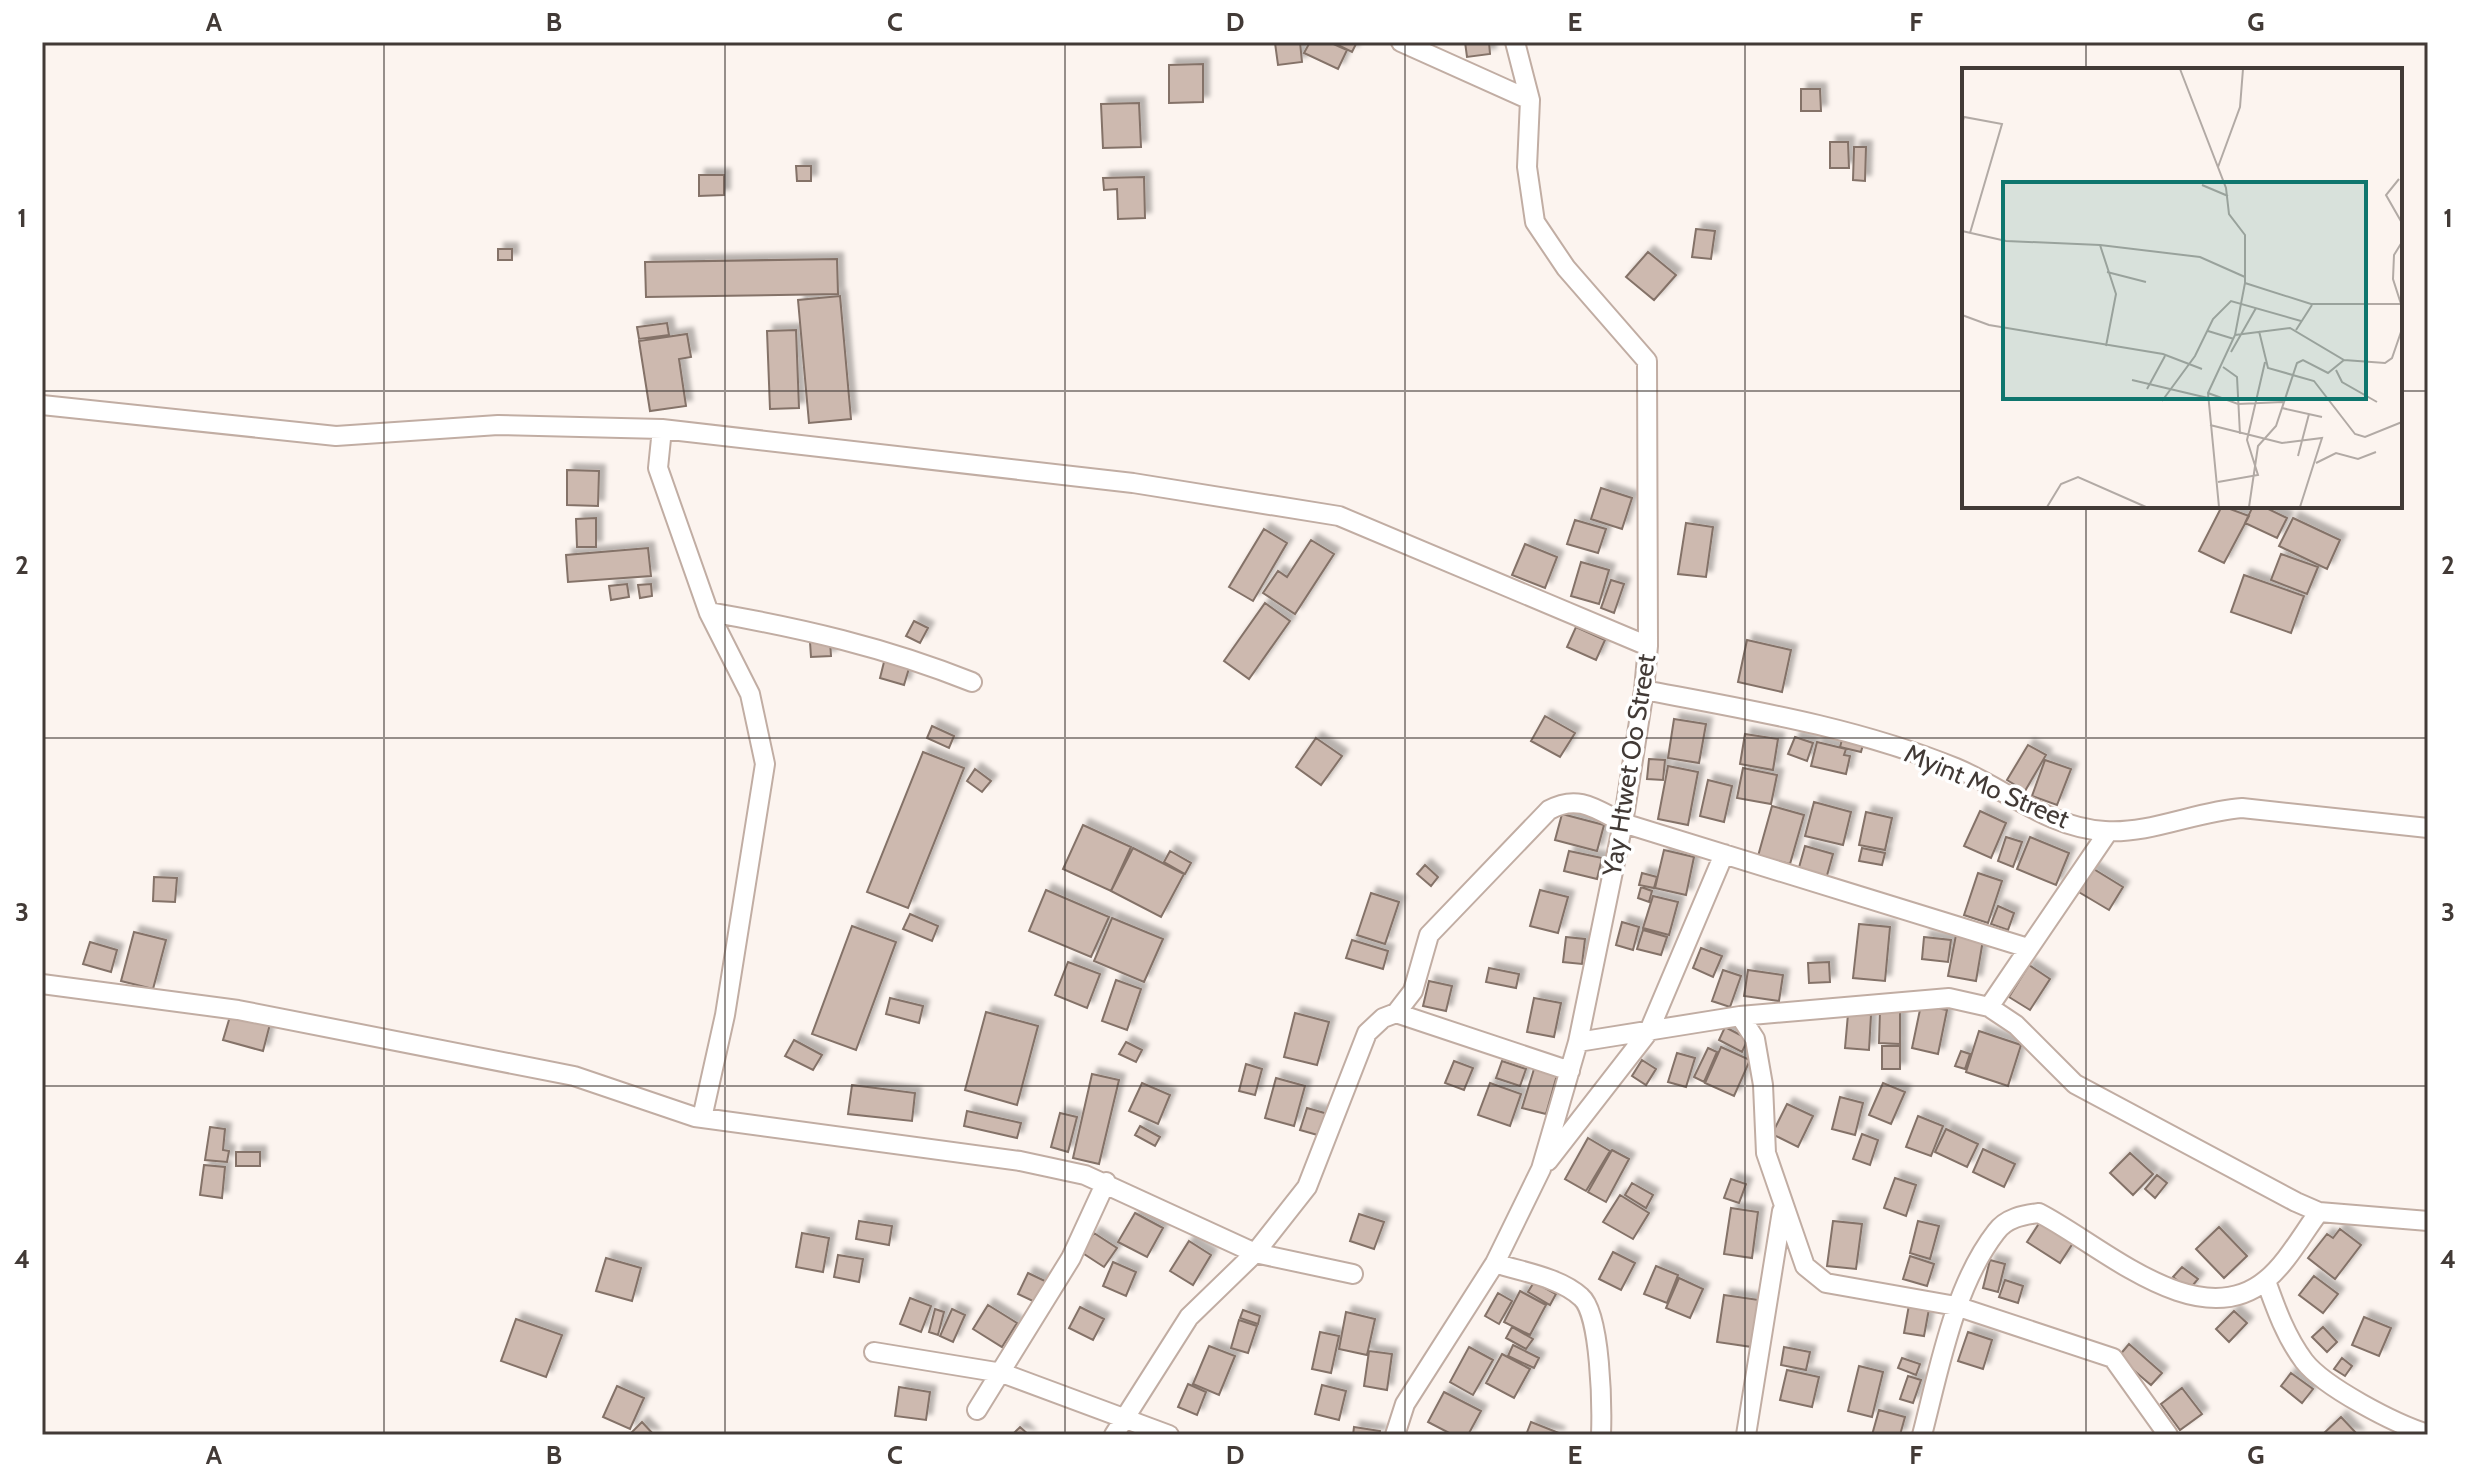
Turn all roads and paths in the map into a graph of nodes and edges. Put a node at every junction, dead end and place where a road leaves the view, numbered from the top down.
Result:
1 (1401, 42) edge
2 (1515, 42) edge
3 (1530, 100) junction
4 (42, 405) edge
5 (662, 429) junction
6 (709, 612) junction
7 (1648, 646) junction
8 (972, 682) dead end
9 (1644, 690) junction
10 (1623, 823) junction
11 (2428, 828) edge
12 (2108, 832) junction
13 (1724, 854) junction
14 (2028, 948) junction
15 (42, 984) edge
16 (1989, 1007) junction
17 (1396, 1013) junction
18 (1740, 1016) junction
19 (1649, 1031) junction
20 (1578, 1042) junction
21 (1570, 1071) junction
22 (702, 1118) junction
23 (1541, 1169) junction
24 (1106, 1182) junction
25 (1782, 1208) junction
26 (2319, 1212) junction
27 (2428, 1221) edge
28 (1255, 1253) junction
29 (1495, 1263) junction
30 (1353, 1274) dead end
31 (2266, 1281) junction
32 (1956, 1306) junction
33 (874, 1352) dead end
34 (1002, 1373) junction
35 (977, 1410) dead end
36 (1118, 1428) edge
37 (2428, 1434) edge
38 (1169, 1435) edge
39 (1395, 1435) edge
40 (1601, 1435) edge
41 (1746, 1435) edge
42 (1922, 1435) edge
43 (2168, 1435) edge

1 - 3 street
2 - 3 street, Yay Htwet Oo Street
3 - 7 street, Yay Htwet Oo Street
4 - 5 street
5 - 6 street
5 - 7 street
6 - 8 street
6 - 22 street
7 - 9 street, Yay Htwet Oo Street
9 - 10 street, Yay Htwet Oo Street
9 - 12 street, Myint Mo Street
10 - 13 street
10 - 17 street
10 - 20 street, Yay Htwet Oo Street
11 - 12 street, Myint Mo Street
12 - 14 street
13 - 14 street
13 - 19 street
14 - 16 street
15 - 22 street
16 - 18 street
16 - 26 street
17 - 21 street
17 - 28 street
18 - 19 street
18 - 25 street
19 - 20 street
19 - 23 street
20 - 21 street, Yay Htwet Oo Street
21 - 23 street, Yay Htwet Oo Street
22 - 24 street
23 - 29 street, Yay Htwet Oo Street
24 - 28 street
24 - 34 street
25 - 32 street
25 - 41 street
26 - 27 street
26 - 31 street
28 - 30 street
28 - 36 street
29 - 39 street, Yay Htwet Oo Street
29 - 40 street
31 - 32 street
31 - 37 street
32 - 42 street
32 - 43 street
33 - 34 street
34 - 35 street
34 - 36 street
36 - 38 street

